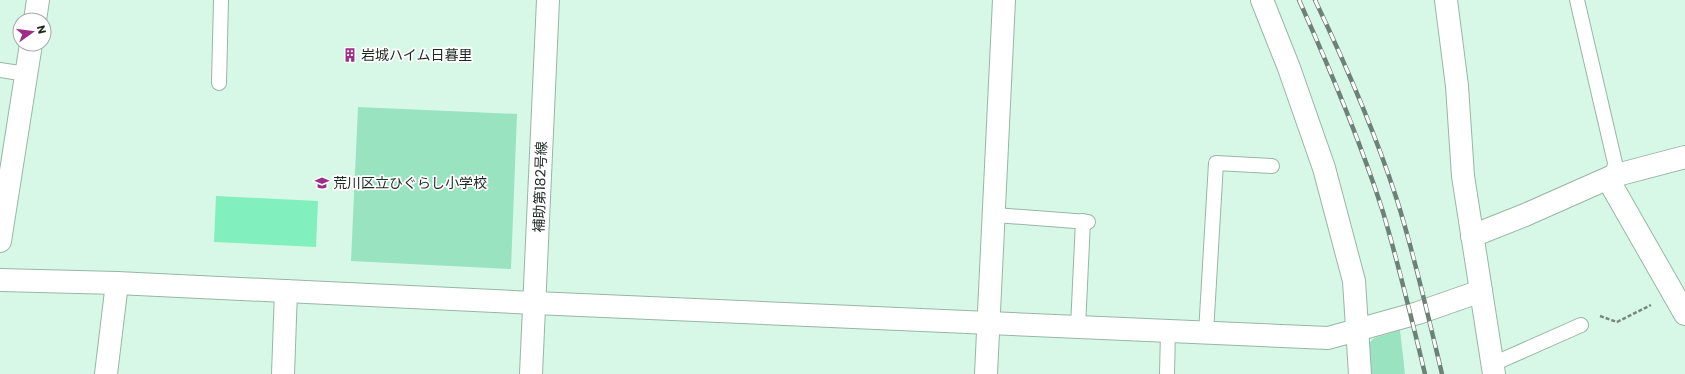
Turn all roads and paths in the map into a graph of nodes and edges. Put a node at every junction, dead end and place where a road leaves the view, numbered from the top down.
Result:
1 (38, 0) edge
2 (221, 0) edge
3 (548, 0) edge
4 (1004, 0) edge
5 (1262, 0) edge
6 (1446, 0) edge
7 (1577, 0) edge
8 (36, 12) edge
9 (30, 52) edge
10 (0, 70) edge
11 (26, 74) junction
12 (219, 83) dead end
13 (1685, 157) edge
14 (1272, 166) dead end
15 (1613, 176) junction
16 (995, 215) junction
17 (1472, 236) junction
18 (0, 241) edge
19 (0, 280) edge
20 (117, 283) junction
21 (286, 291) junction
22 (1481, 291) junction
23 (535, 303) junction
24 (1681, 304) edge
25 (988, 322) junction
26 (1581, 325) joint
27 (1078, 327) junction
28 (1168, 331) junction
29 (1356, 331) junction
30 (1206, 333) junction
31 (1493, 369) edge
32 (106, 374) edge
33 (283, 374) edge
34 (531, 374) edge
35 (986, 374) edge
36 (1167, 374) edge
37 (1360, 374) edge

1 - 8 street
2 - 12 lane
3 - 23 street, 補助第182号線
4 - 16 street
5 - 29 street
6 - 17 street
7 - 15 lane
9 - 11 street
10 - 11 lane
11 - 18 street
13 - 15 street
14 - 30 lane
15 - 17 street
15 - 24 street
16 - 25 street
16 - 27 lane
17 - 22 street
19 - 20 street
20 - 21 street
20 - 32 street
21 - 23 street
21 - 33 street
22 - 29 street
22 - 31 street
23 - 25 street
23 - 34 street, 補助第182号線
24 - 26 path
25 - 27 street
25 - 35 street
26 - 31 lane
27 - 28 street
28 - 30 street
28 - 36 lane
29 - 30 street
29 - 37 street

